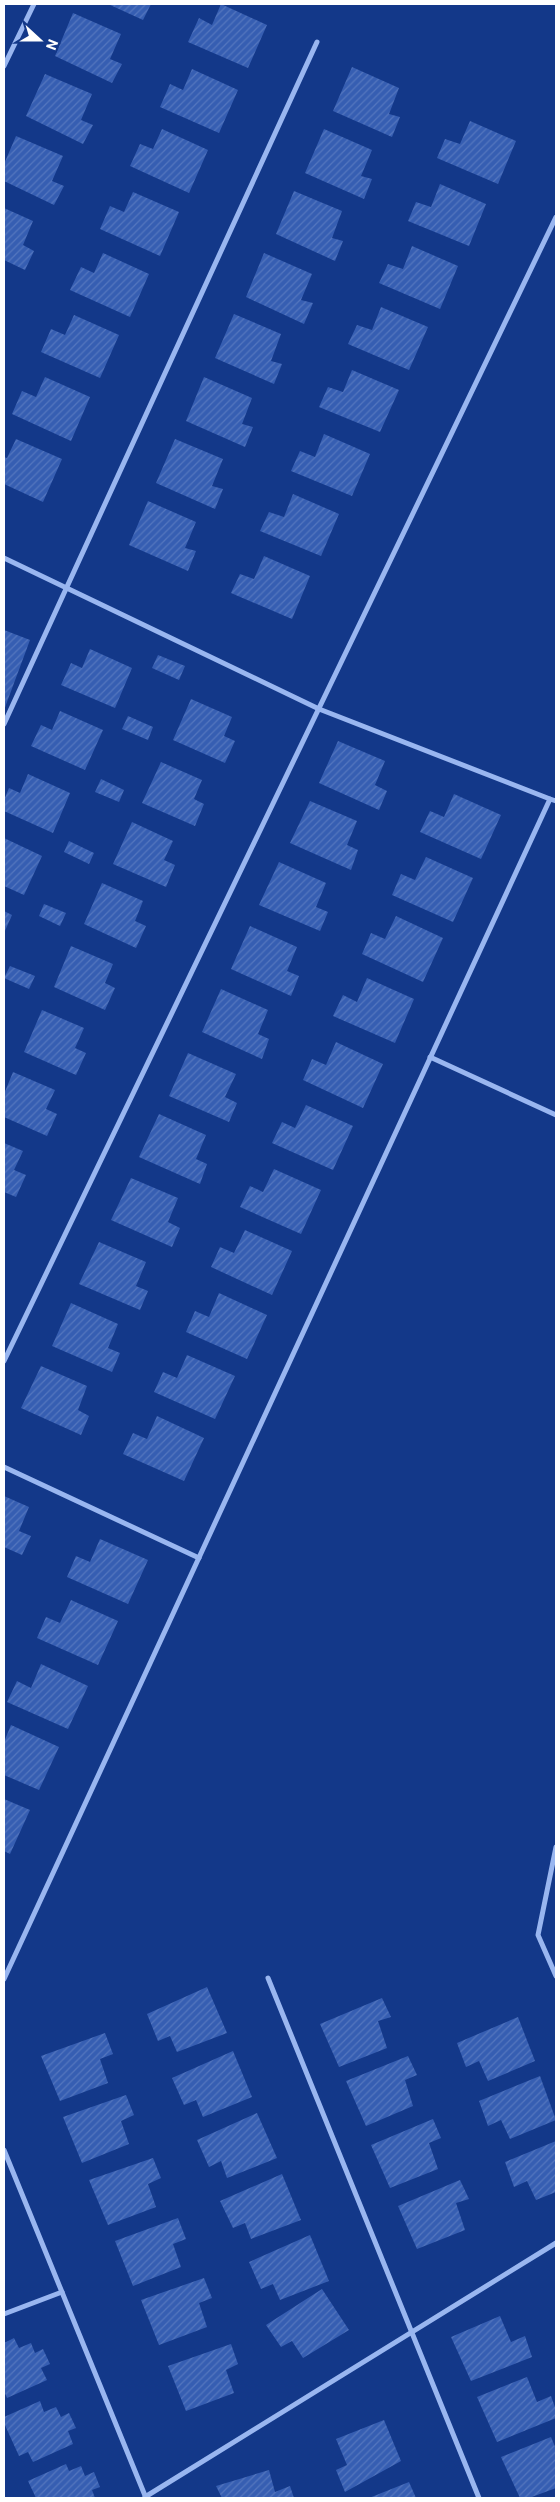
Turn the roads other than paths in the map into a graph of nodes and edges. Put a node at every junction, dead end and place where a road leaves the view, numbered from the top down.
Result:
1 (34, 4) edge
2 (317, 42) dead end
3 (4, 66) edge
4 (556, 217) edge
5 (4, 558) edge
6 (67, 588) junction
7 (319, 709) junction
8 (4, 724) edge
9 (550, 799) junction
10 (556, 801) edge
11 (430, 1057) junction
12 (556, 1115) edge
13 (4, 1361) edge
14 (4, 1467) edge
15 (198, 1558) junction
16 (556, 1846) edge
17 (556, 1976) edge
18 (268, 1978) dead end
19 (4, 1979) edge
20 (4, 2150) edge
21 (556, 2244) edge
22 (62, 2292) junction
23 (4, 2314) edge
24 (411, 2332) junction
25 (146, 2498) edge
26 (479, 2498) edge

1 - 3 street
2 - 6 street
4 - 7 street
5 - 6 street
6 - 7 street
6 - 8 street
7 - 9 street
7 - 13 street
9 - 10 street
9 - 11 street
11 - 12 street
11 - 15 street
14 - 15 street
15 - 19 street
16 - 17 street
18 - 24 street
20 - 22 street
21 - 24 street
22 - 23 street
22 - 25 street
24 - 25 street
24 - 26 street

